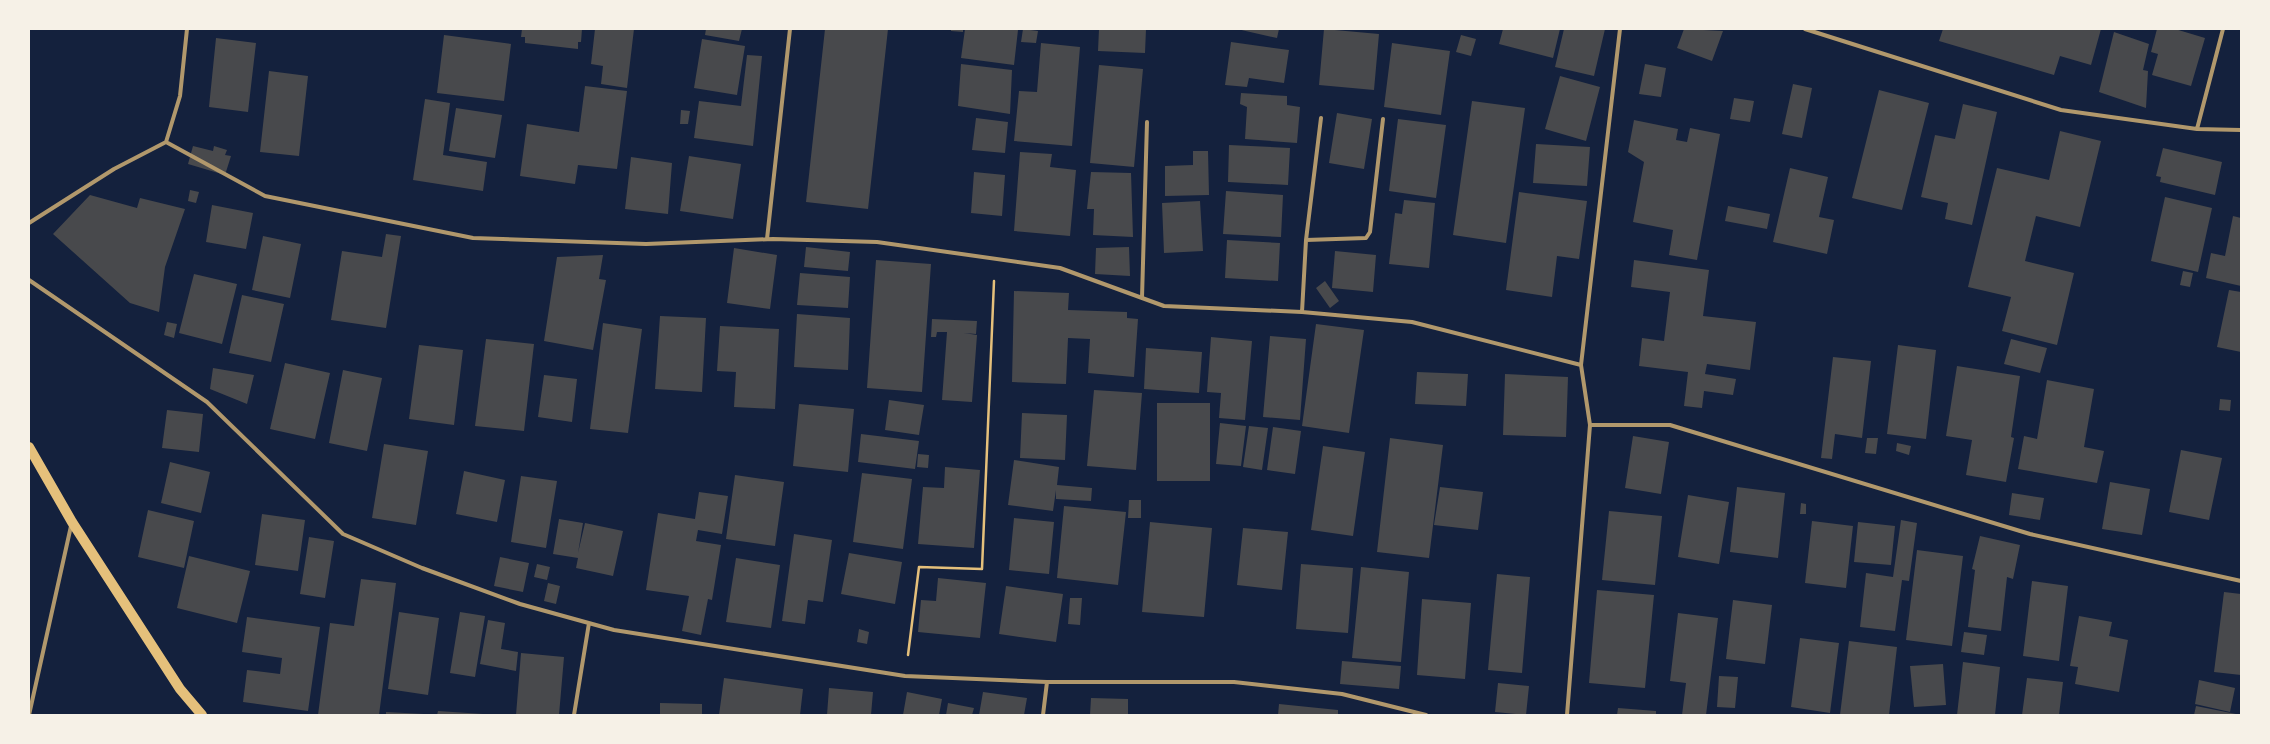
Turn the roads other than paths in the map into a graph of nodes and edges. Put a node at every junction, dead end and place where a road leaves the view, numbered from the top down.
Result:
1 (187, 29) edge
2 (790, 29) edge
3 (1620, 29) edge
4 (1804, 29) edge
5 (2223, 29) edge
6 (1321, 118) dead end
7 (1383, 119) dead end
8 (1147, 122) dead end
9 (2197, 128) junction
10 (2241, 130) edge
11 (166, 142) junction
12 (29, 223) edge
13 (766, 239) junction
14 (1306, 240) junction
15 (29, 280) edge
16 (1142, 298) junction
17 (1302, 312) junction
18 (1580, 365) junction
19 (1590, 425) junction
20 (29, 447) edge
21 (72, 522) junction
22 (2241, 581) edge
23 (589, 624) junction
24 (1047, 682) junction
25 (29, 715) edge
26 (202, 715) edge
27 (574, 715) edge
28 (1043, 715) edge
29 (1426, 715) edge
30 (1567, 715) edge

1 - 11 street
2 - 13 street
3 - 18 street
4 - 9 street
5 - 9 street
6 - 14 street
7 - 14 street
8 - 16 street
9 - 10 street
11 - 12 street
11 - 13 street
13 - 16 street
14 - 17 street
15 - 23 street
16 - 17 street
17 - 18 street
18 - 19 street
19 - 22 street
19 - 30 street
20 - 21 main road
21 - 25 street
21 - 26 main road
23 - 24 street
23 - 27 street
24 - 28 street
24 - 29 street

